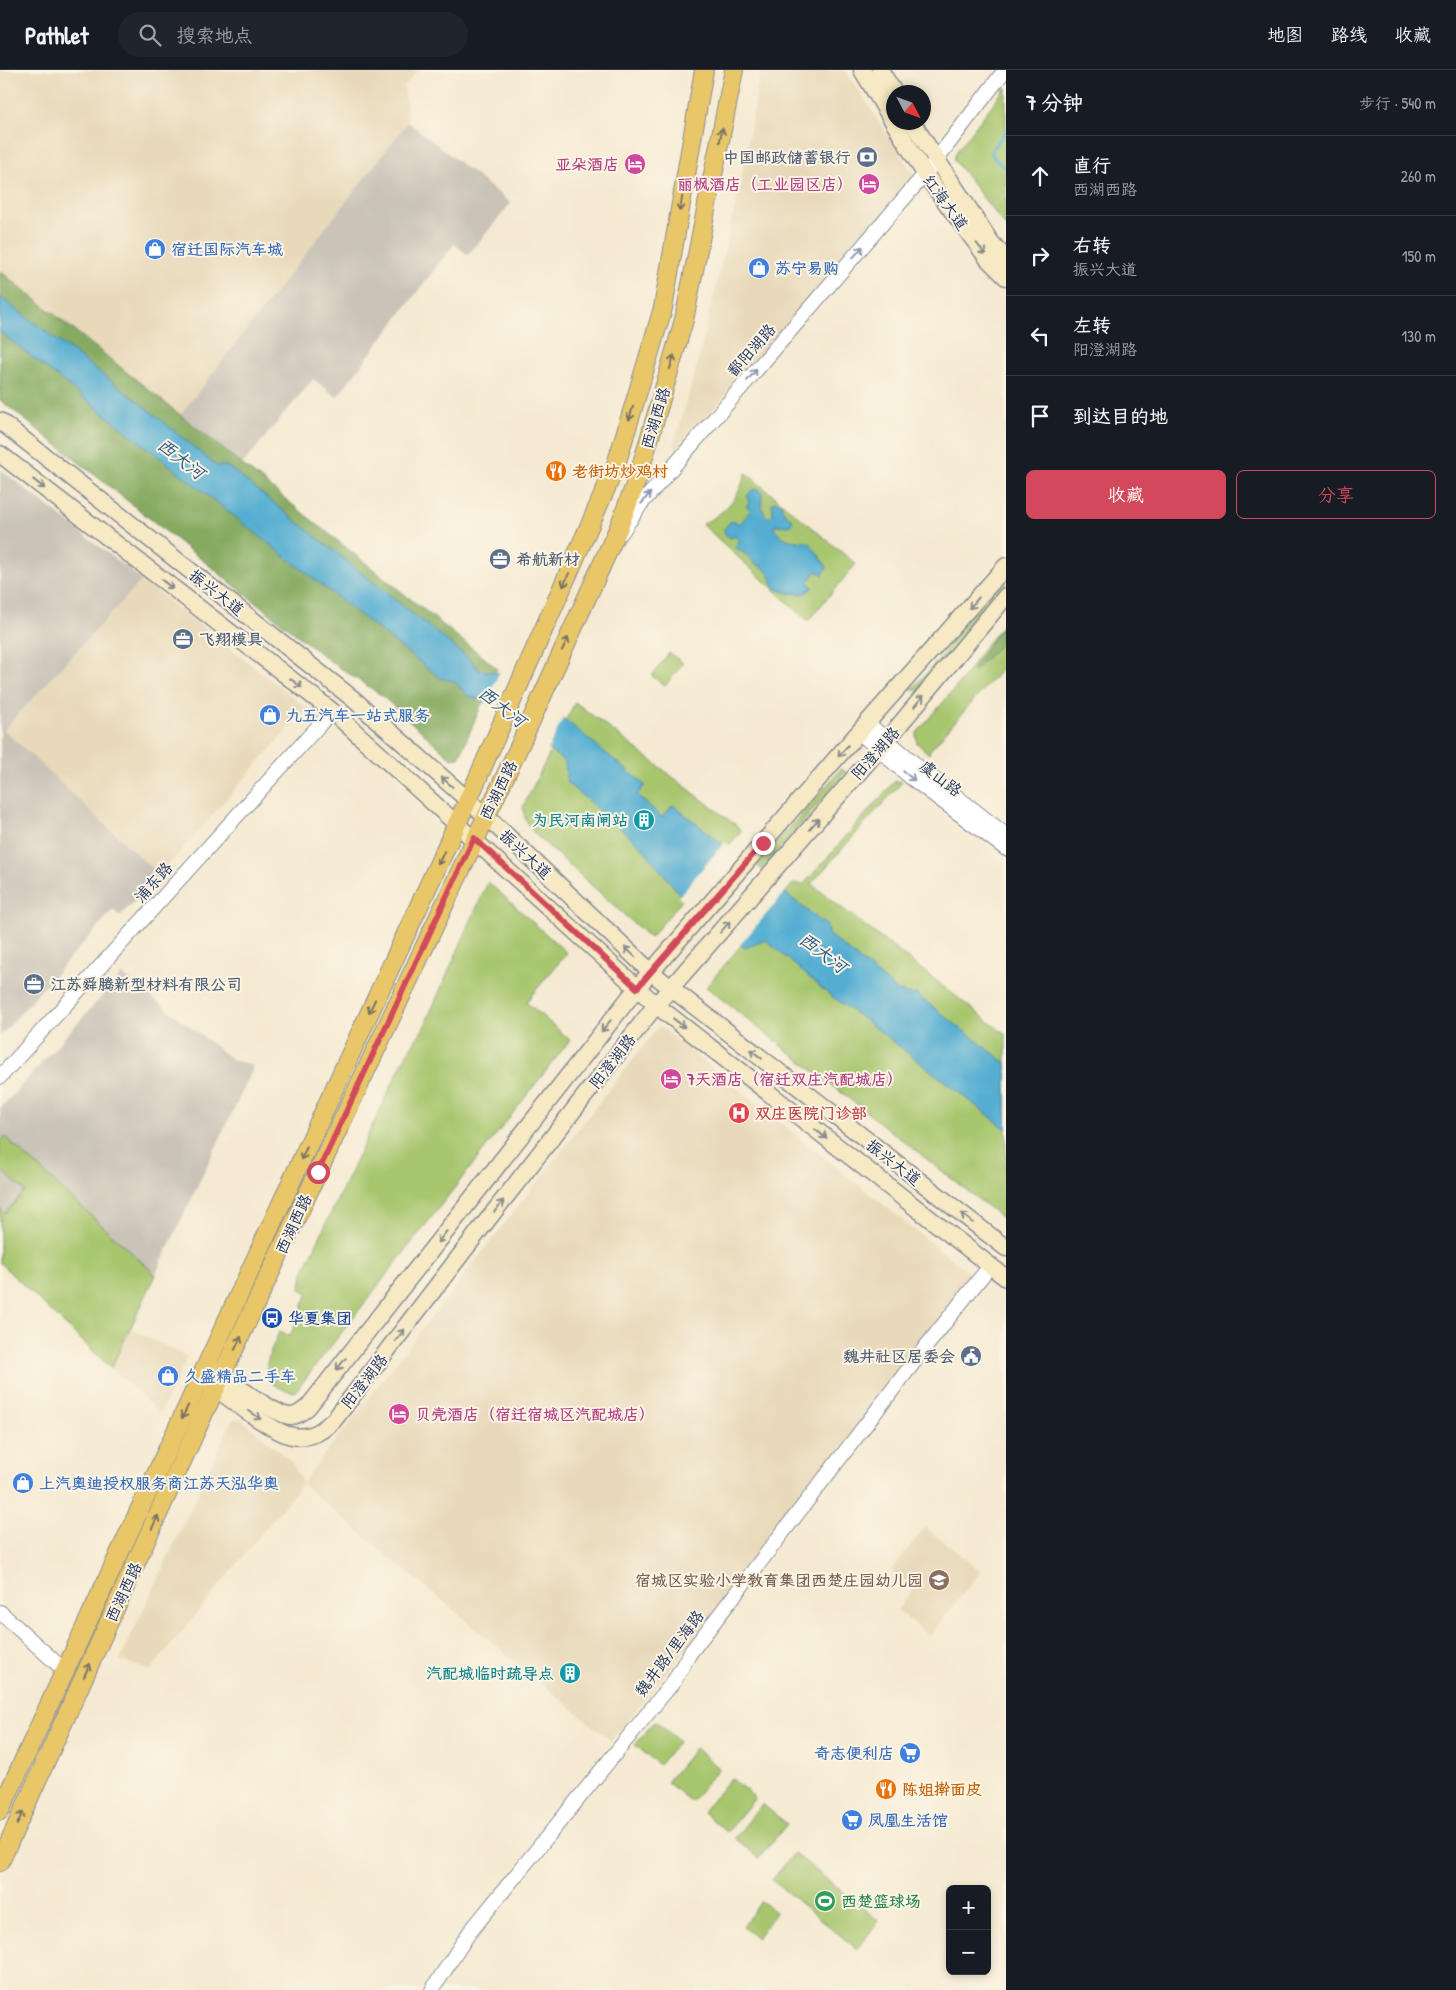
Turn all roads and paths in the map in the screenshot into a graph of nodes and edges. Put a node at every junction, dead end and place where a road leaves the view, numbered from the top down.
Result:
1 (704, 70) edge
2 (734, 70) edge
3 (862, 70) edge
4 (880, 70) edge
5 (996, 70) edge
6 (1005, 70) edge
7 (890, 85) edge
8 (917, 130) edge
9 (933, 157) junction
10 (925, 174) junction
11 (1006, 259) edge
12 (1006, 277) edge
13 (0, 421) edge
14 (0, 454) edge
15 (608, 552) junction
16 (1006, 566) edge
17 (1006, 596) edge
18 (332, 711) junction
19 (863, 728) junction
20 (883, 745) junction
21 (468, 800) junction
22 (486, 816) junction
23 (457, 824) junction
24 (1006, 836) edge
25 (474, 838) junction
26 (1006, 849) edge
27 (651, 972) junction
28 (637, 988) junction
29 (671, 988) junction
30 (656, 1005) junction
31 (0, 1077) edge
32 (1006, 1248) edge
33 (990, 1266) junction
34 (1006, 1278) edge
35 (203, 1371) junction
36 (219, 1382) junction
37 (0, 1612) edge
38 (65, 1671) junction
39 (0, 1811) edge
40 (0, 1862) edge
41 (432, 1990) edge

1 -> 21 main road, 西湖西路
15 -> 2 main road, 西湖西路
3 - 10 main road, 红海大道
4 - 7 main road
5 - 9 street, 鄱阳湖路
6 - 9 street, 鄱阳湖路
8 - 9 main road, 红海大道
9 - 10 street, 鄱阳湖路
9 - 11 main road, 红海大道
10 -> 12 main road, 红海大道
15 -> 10 street, 鄱阳湖路
21 -> 13 main road, 振兴大道
14 -> 18 main road, 振兴大道
22 -> 15 main road, 西湖西路
16 -> 19 main road, 阳澄湖路
20 -> 17 main road, 阳澄湖路
18 - 23 main road, 振兴大道
18 - 31 street, 浦东路
19 - 20 street, 虞山路
19 -> 27 main road, 阳澄湖路
20 - 24 street, 虞山路
20 -> 26 street, 虞山路
29 -> 20 main road, 阳澄湖路
21 - 22 main road, 振兴大道
21 - 23 main road, 西湖西路
22 - 25 main road, 西湖西路
27 -> 22 main road, 振兴大道
23 - 25 main road, 振兴大道
23 -> 35 main road, 西湖西路
25 - 28 main road, 振兴大道
36 -> 25 main road, 西湖西路
27 - 28 main road, 阳澄湖路
27 - 29 main road, 振兴大道
28 - 30 main road, 振兴大道
28 -> 36 main road, 阳澄湖路
29 - 30 main road, 阳澄湖路
32 -> 29 main road, 振兴大道
30 -> 33 main road, 振兴大道
36 -> 30 main road, 阳澄湖路
33 - 34 main road, 振兴大道
33 - 41 street, 魏井路/里海路
35 - 36 main road, 阳澄湖路
35 -> 38 main road, 西湖西路
40 -> 36 main road, 西湖西路
37 - 38 street
38 - 39 main road, 西湖西路

